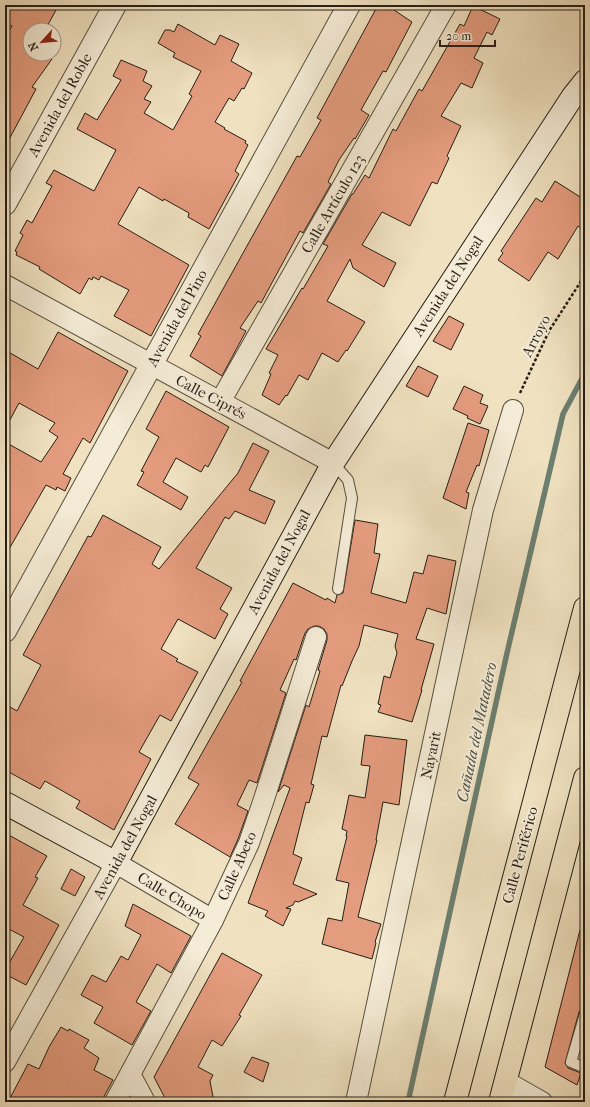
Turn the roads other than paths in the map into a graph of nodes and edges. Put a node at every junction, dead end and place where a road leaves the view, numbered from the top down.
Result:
1 (115, 5) edge
2 (349, 5) edge
3 (446, 5) edge
4 (585, 82) edge
5 (5, 204) edge
6 (5, 285) edge
7 (151, 365) junction
8 (220, 402) junction
9 (513, 410) road end
10 (333, 463) junction
11 (338, 589) dead end
12 (585, 608) edge
13 (5, 631) edge
14 (316, 637) dead end
15 (585, 778) edge
16 (5, 803) edge
17 (116, 863) junction
18 (213, 920) junction
19 (585, 1014) edge
20 (5, 1062) edge
21 (585, 1068) edge
22 (130, 1076) junction
23 (503, 1092) edge
24 (116, 1102) edge
25 (145, 1102) edge
26 (356, 1102) edge
27 (455, 1102) edge
28 (542, 1102) edge

1 - 5 main road, Avenida del Roble
2 - 7 main road, Avenida del Pino
3 - 8 street, Calle Artículo 123
4 - 10 main road, Avenida del Nogal
6 - 7 street, Calle Ciprés
7 - 8 street, Calle Ciprés
7 - 13 main road, Avenida del Pino
8 - 10 street, Calle Ciprés
9 - 26 street, Nayarit
10 - 11 lane
10 - 17 main road, Avenida del Nogal
12 - 27 highway, Calle Periférico
14 - 18 street, Calle Abeto
15 - 23 highway
16 - 17 main road, Calle Chopo
17 - 18 street, Calle Chopo
17 - 20 street, Avenida del Nogal
18 - 22 street, Calle Abeto
19 - 21 lane
22 - 24 street, Calle Abeto
22 - 25 street
23 - 28 street

